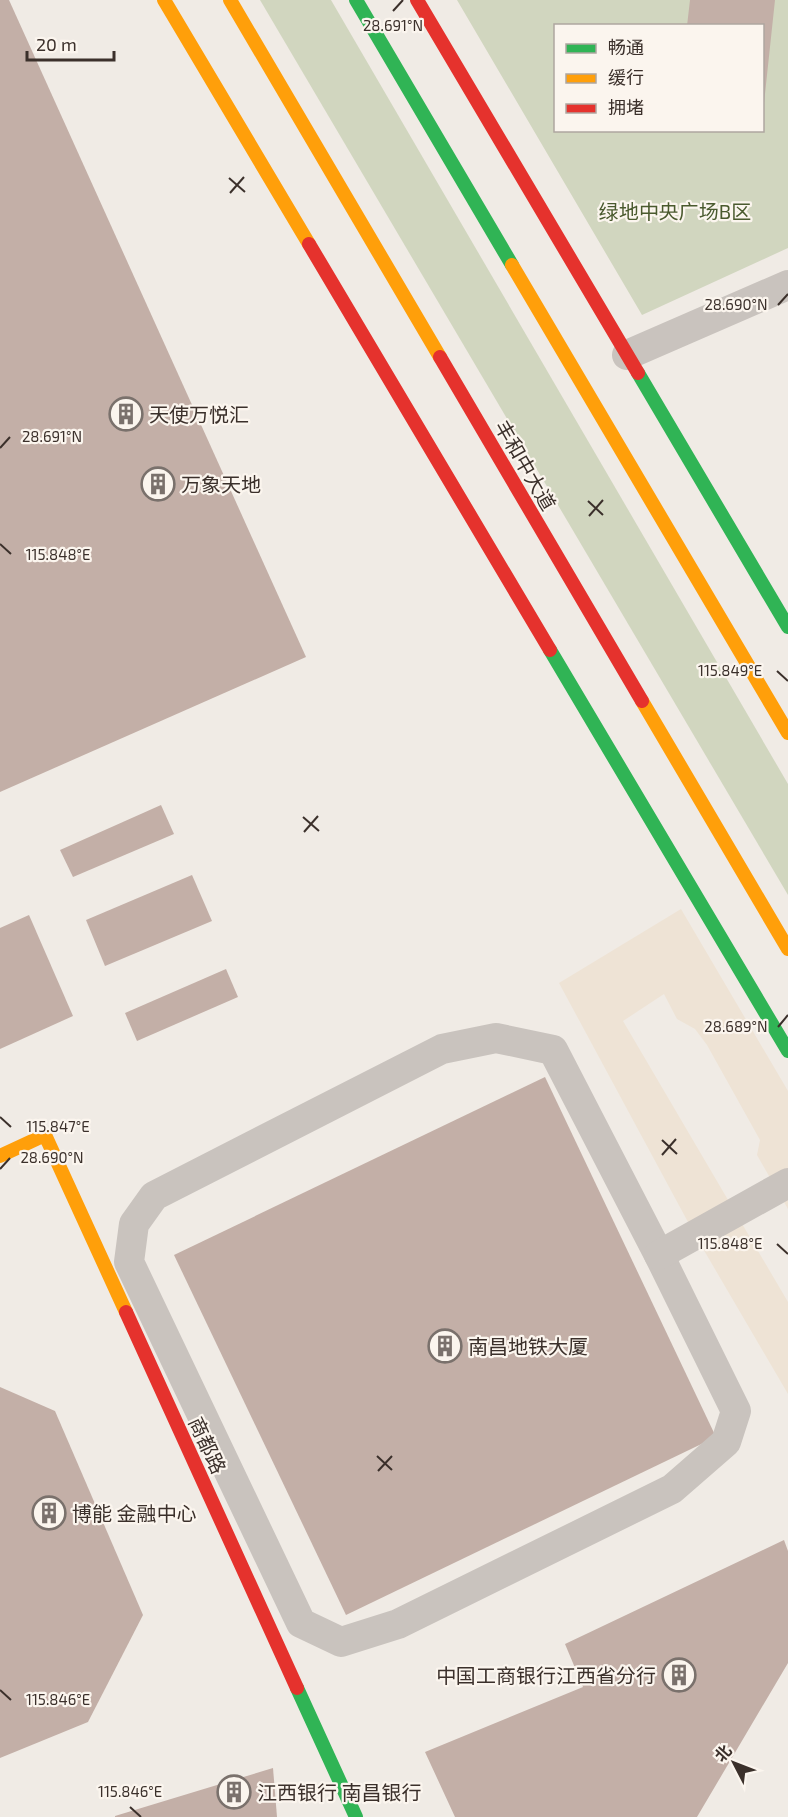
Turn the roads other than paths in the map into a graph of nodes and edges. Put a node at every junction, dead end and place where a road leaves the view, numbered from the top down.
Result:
1 (164, 0) edge
2 (230, 0) edge
3 (357, 0) edge
4 (417, 0) edge
5 (788, 285) edge
6 (627, 355) junction
7 (788, 627) edge
8 (788, 733) edge
9 (788, 949) edge
10 (788, 1052) edge
11 (0, 1156) edge
12 (788, 1183) edge
13 (659, 1255) junction
14 (356, 1817) edge

1 - 10 main road
2 - 9 main road, 丰和中大道
3 - 8 main road
4 - 6 main road
5 - 6 street
6 - 7 main road
11 - 14 main road, 商都路
12 - 13 street
13 - 13 street

